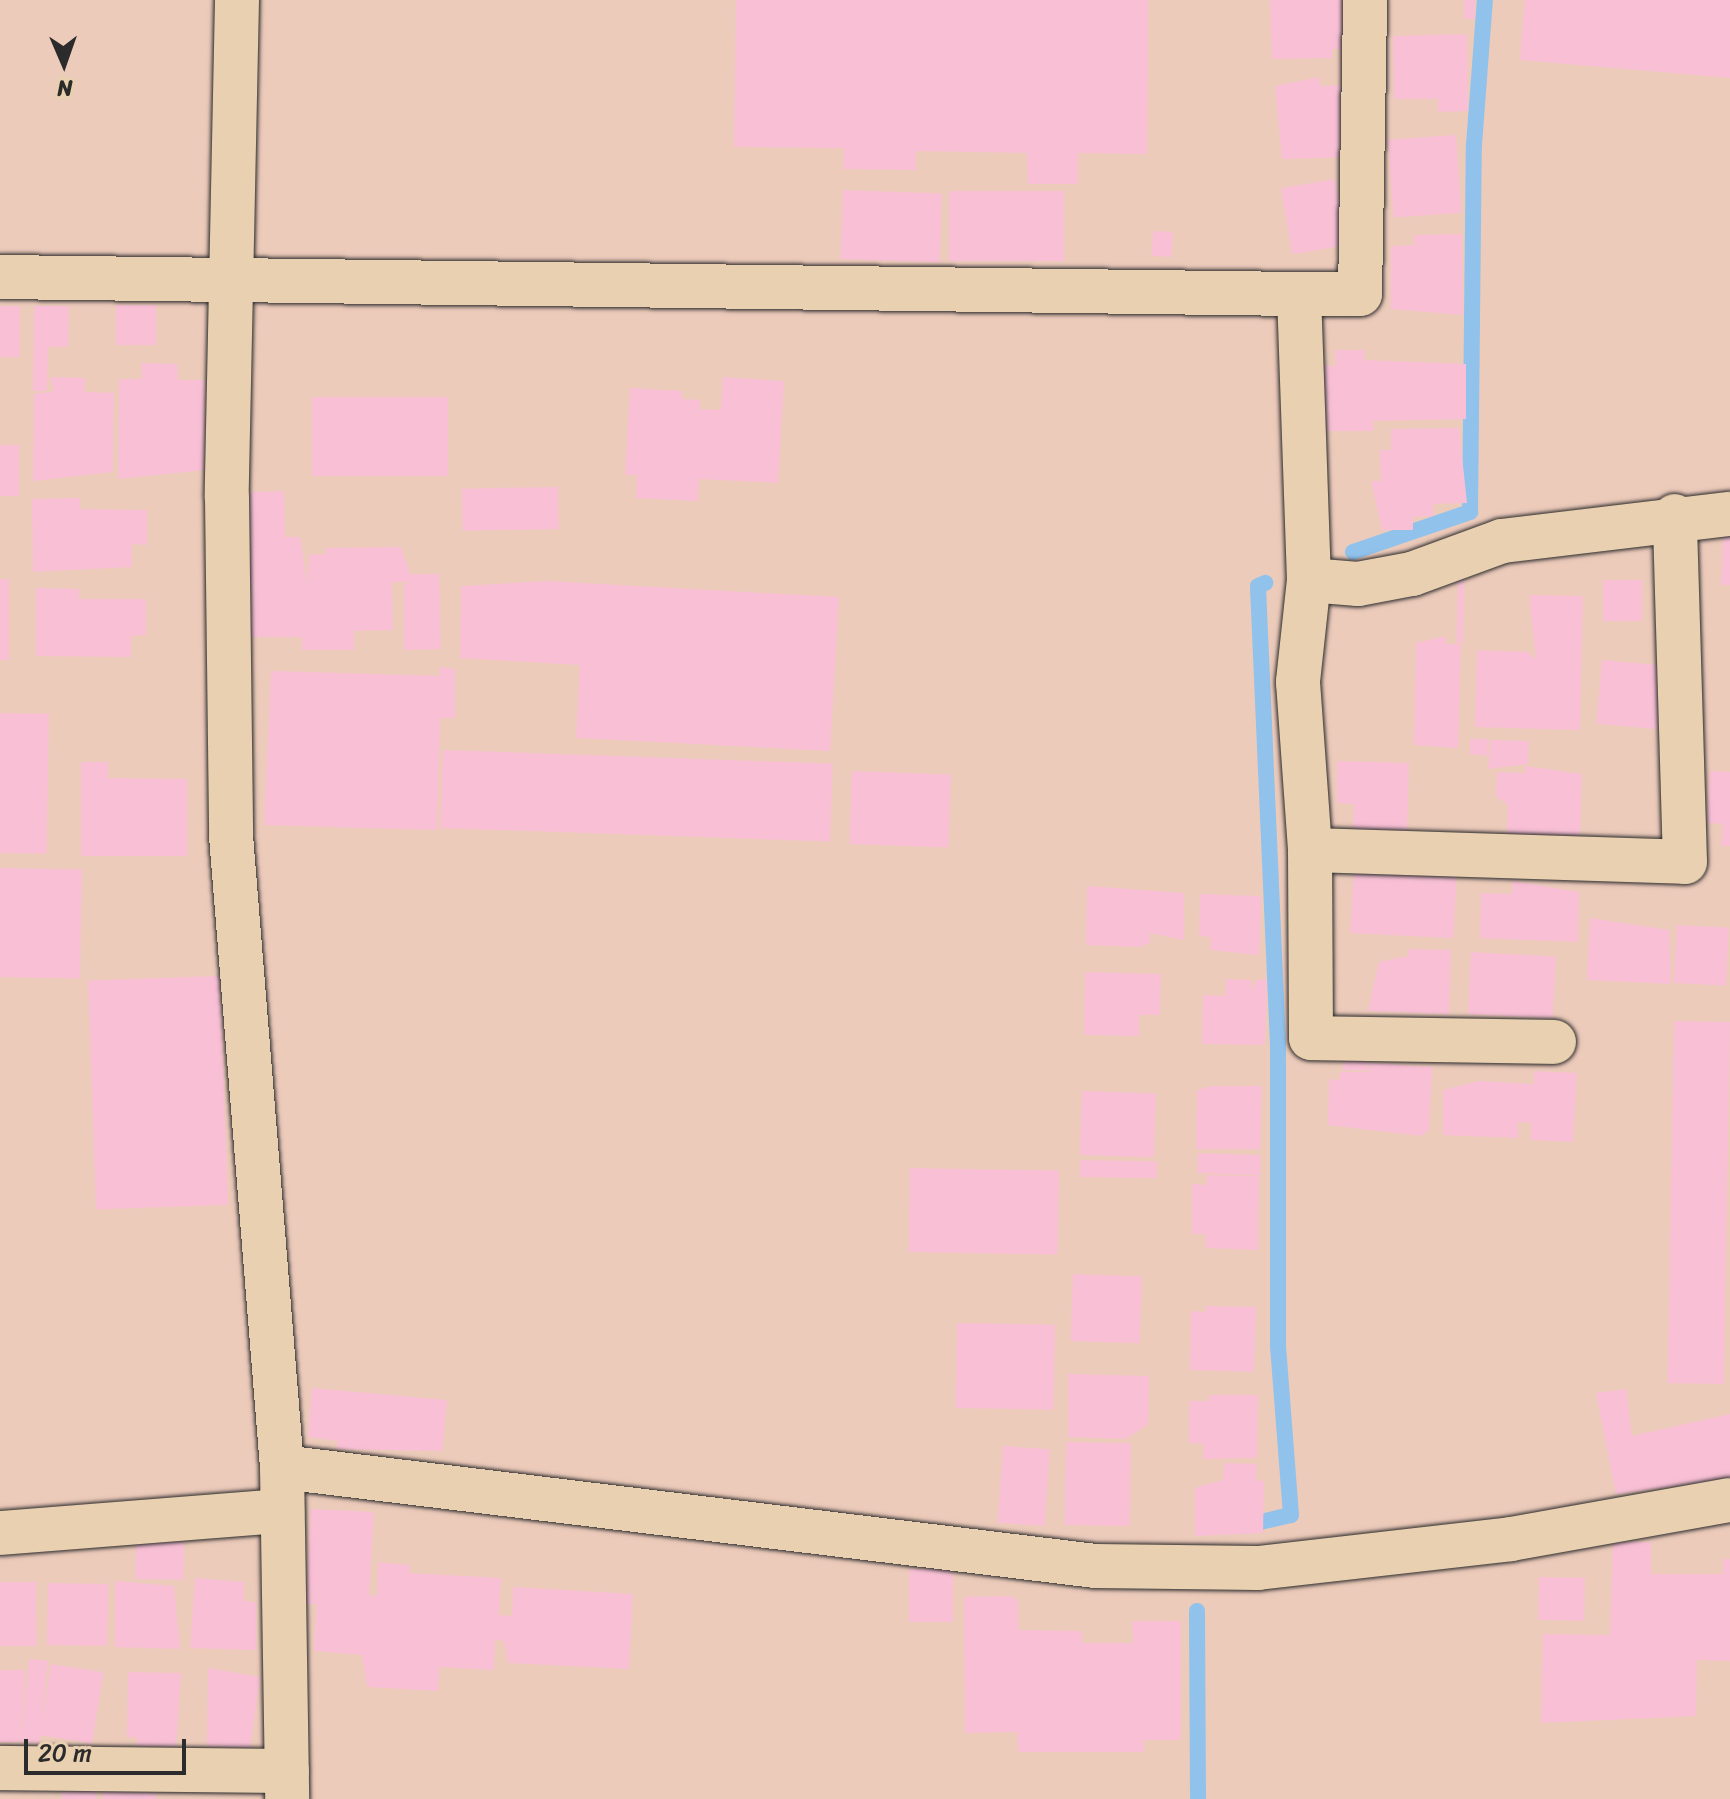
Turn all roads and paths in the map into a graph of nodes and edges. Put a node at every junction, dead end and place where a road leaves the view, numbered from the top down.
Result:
1 (237, 0) edge
2 (1365, 0) edge
3 (0, 277) edge
4 (233, 281) junction
5 (1299, 294) junction
6 (1730, 514) edge
7 (1675, 516) junction
8 (1309, 580) junction
9 (1310, 850) junction
10 (1554, 1042) dead end
11 (282, 1467) junction
12 (1730, 1500) edge
13 (282, 1511) junction
14 (0, 1533) edge
15 (0, 1768) edge
16 (287, 1785) edge

1 - 4 street
2 - 5 street
3 - 4 street
4 - 5 street
4 - 11 street
5 - 8 street
6 - 7 street
7 - 8 street
7 - 9 street
8 - 9 street
9 - 10 street
11 - 12 street
11 - 13 street
13 - 14 street
13 - 16 street
15 - 16 street

